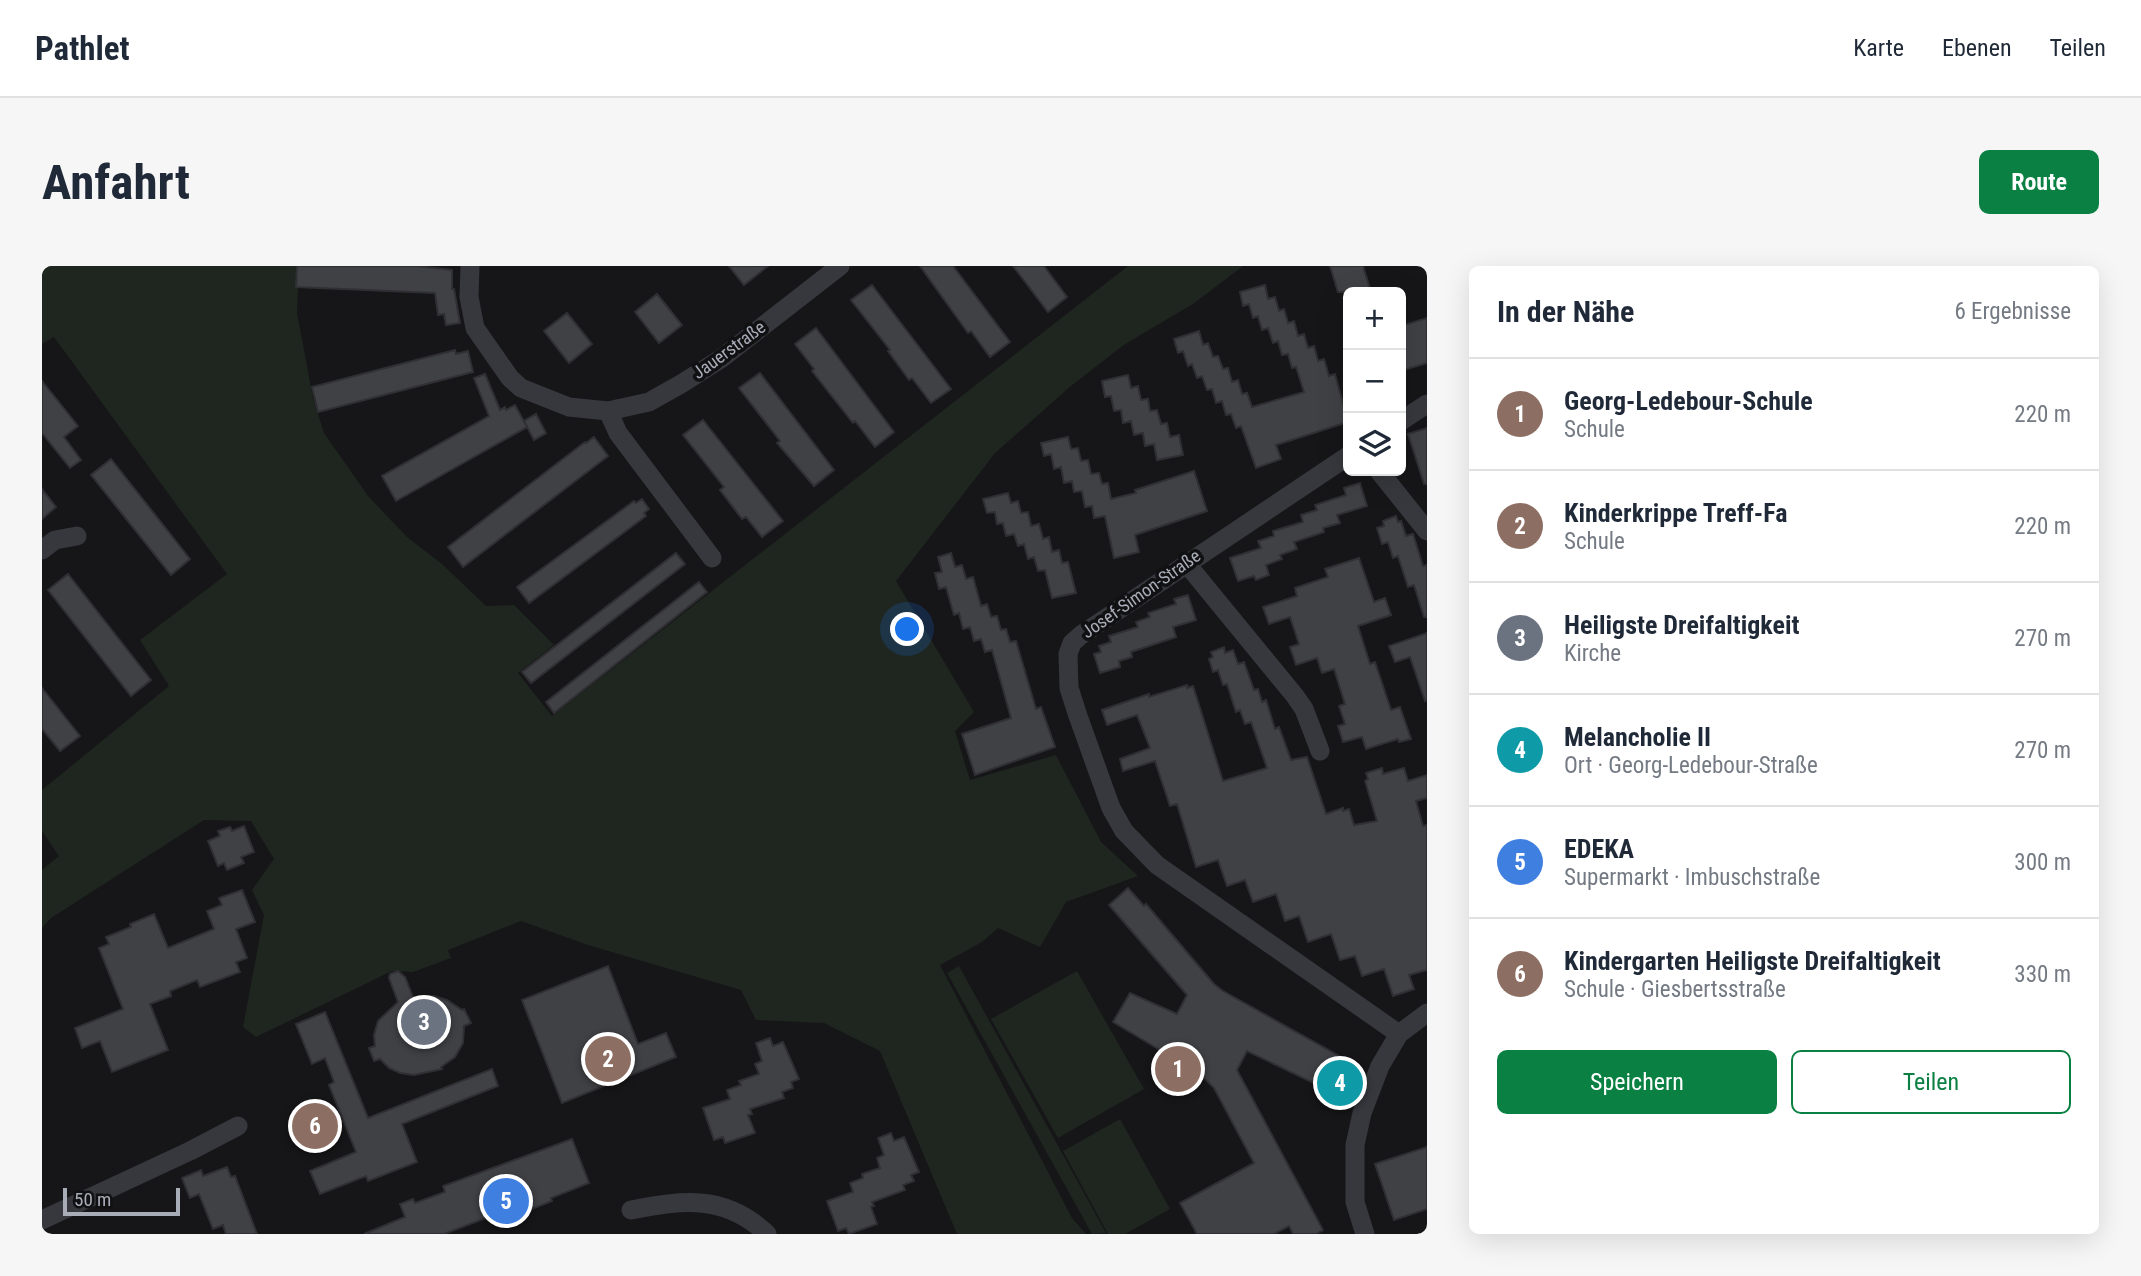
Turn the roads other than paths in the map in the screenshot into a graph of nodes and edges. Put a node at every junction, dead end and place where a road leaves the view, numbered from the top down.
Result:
1 (470, 266) edge
2 (840, 266) edge
3 (1427, 404) edge
4 (608, 411) junction
5 (1406, 418) edge
6 (1343, 459) edge
7 (1383, 476) edge
8 (1427, 531) edge
9 (77, 536) dead end
10 (42, 550) edge
11 (712, 558) dead end
12 (1186, 563) junction
13 (1320, 751) dead end
14 (1427, 1013) edge
15 (1399, 1034) junction
16 (238, 1126) dead end
17 (631, 1210) dead end
18 (42, 1220) edge
19 (767, 1234) edge
20 (1365, 1234) edge

1 - 4 street, Jauerstraße
2 - 4 street, Jauerstraße
3 - 5 street
4 - 11 street
6 - 12 street, Josef-Simon-Straße
7 - 8 street
9 - 10 street
12 - 13 street
12 - 15 street, Josef-Simon-Straße
14 - 15 street
15 - 20 street
16 - 18 street
17 - 19 street

